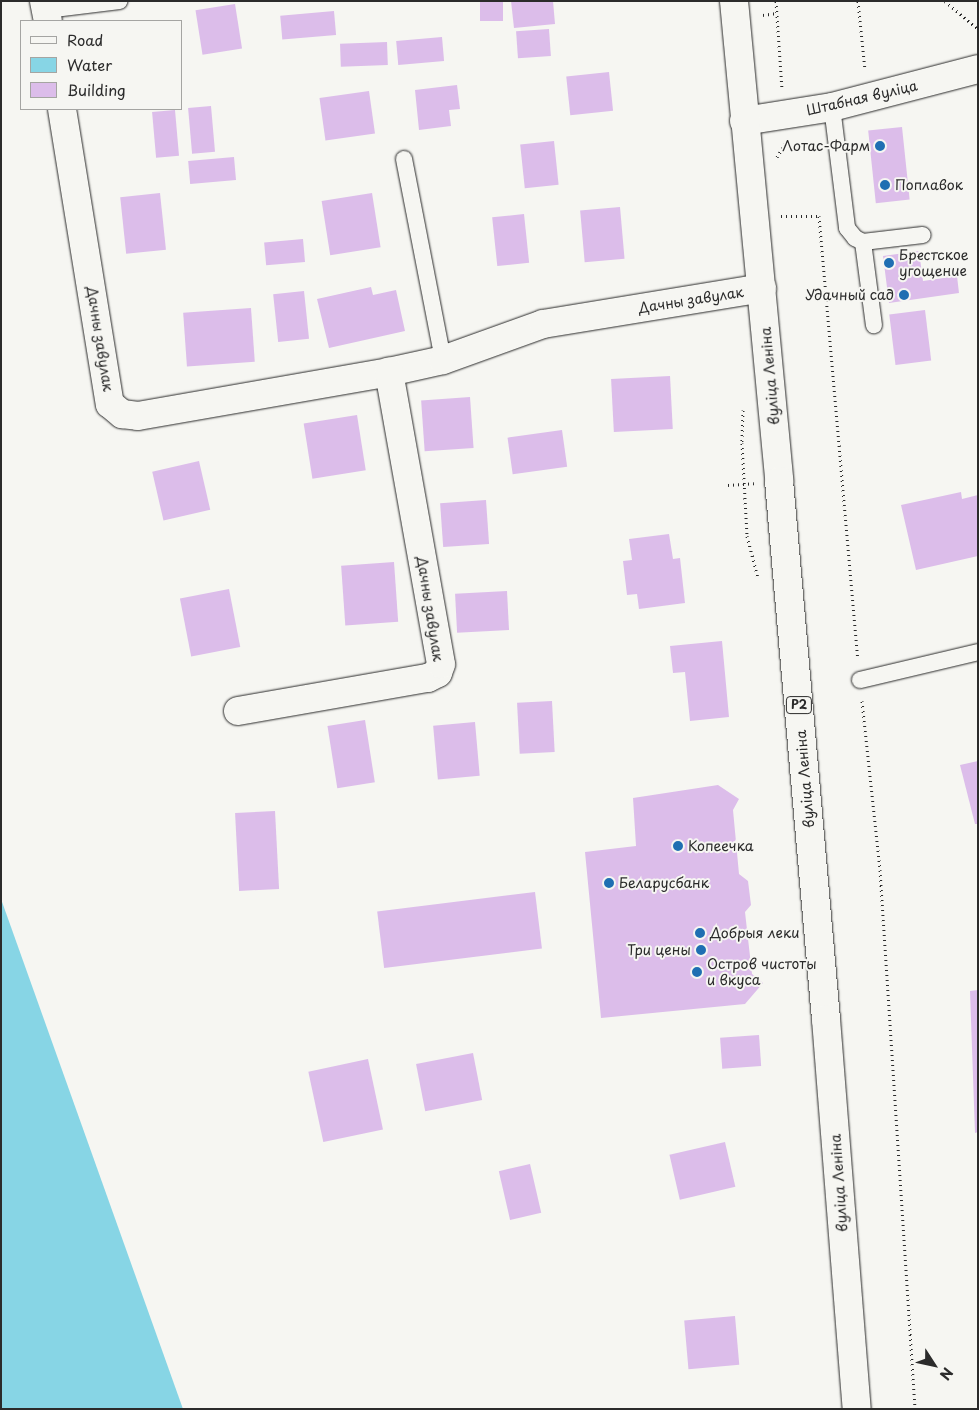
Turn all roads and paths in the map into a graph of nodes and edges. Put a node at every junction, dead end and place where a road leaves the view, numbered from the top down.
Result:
1 (119, 1) edge
2 (734, 1) edge
3 (858, 1) edge
4 (945, 1) edge
5 (46, 11) edge
6 (978, 29) edge
7 (978, 69) edge
8 (868, 99) junction
9 (832, 107) junction
10 (62, 110) edge
11 (744, 120) junction
12 (404, 159) dead end
13 (778, 216) dead end
14 (922, 235) dead end
15 (863, 242) junction
16 (762, 288) junction
17 (874, 325) dead end
18 (443, 360) junction
19 (390, 372) junction
20 (978, 652) edge
21 (860, 680) junction
22 (238, 711) dead end
23 (856, 1409) edge
24 (915, 1409) edge

1 - 5 lane
2 - 11 street, вуліца Леніна / Р2
3 - 8 path
4 - 6 path
7 - 8 street, Штабная вуліца
8 - 9 street, Штабная вуліца
9 - 11 street, Штабная вуліца
9 - 15 lane
10 - 19 street, Дачны завулак
11 - 16 street, вуліца Леніна / Р2
12 - 18 lane
13 - 21 path
14 - 15 lane
15 - 17 lane
16 - 18 street, Дачны завулак
16 - 23 street, вуліца Леніна / Р2
18 - 19 street, Дачны завулак
19 - 22 street, Дачны завулак
20 - 21 lane
21 - 24 path

